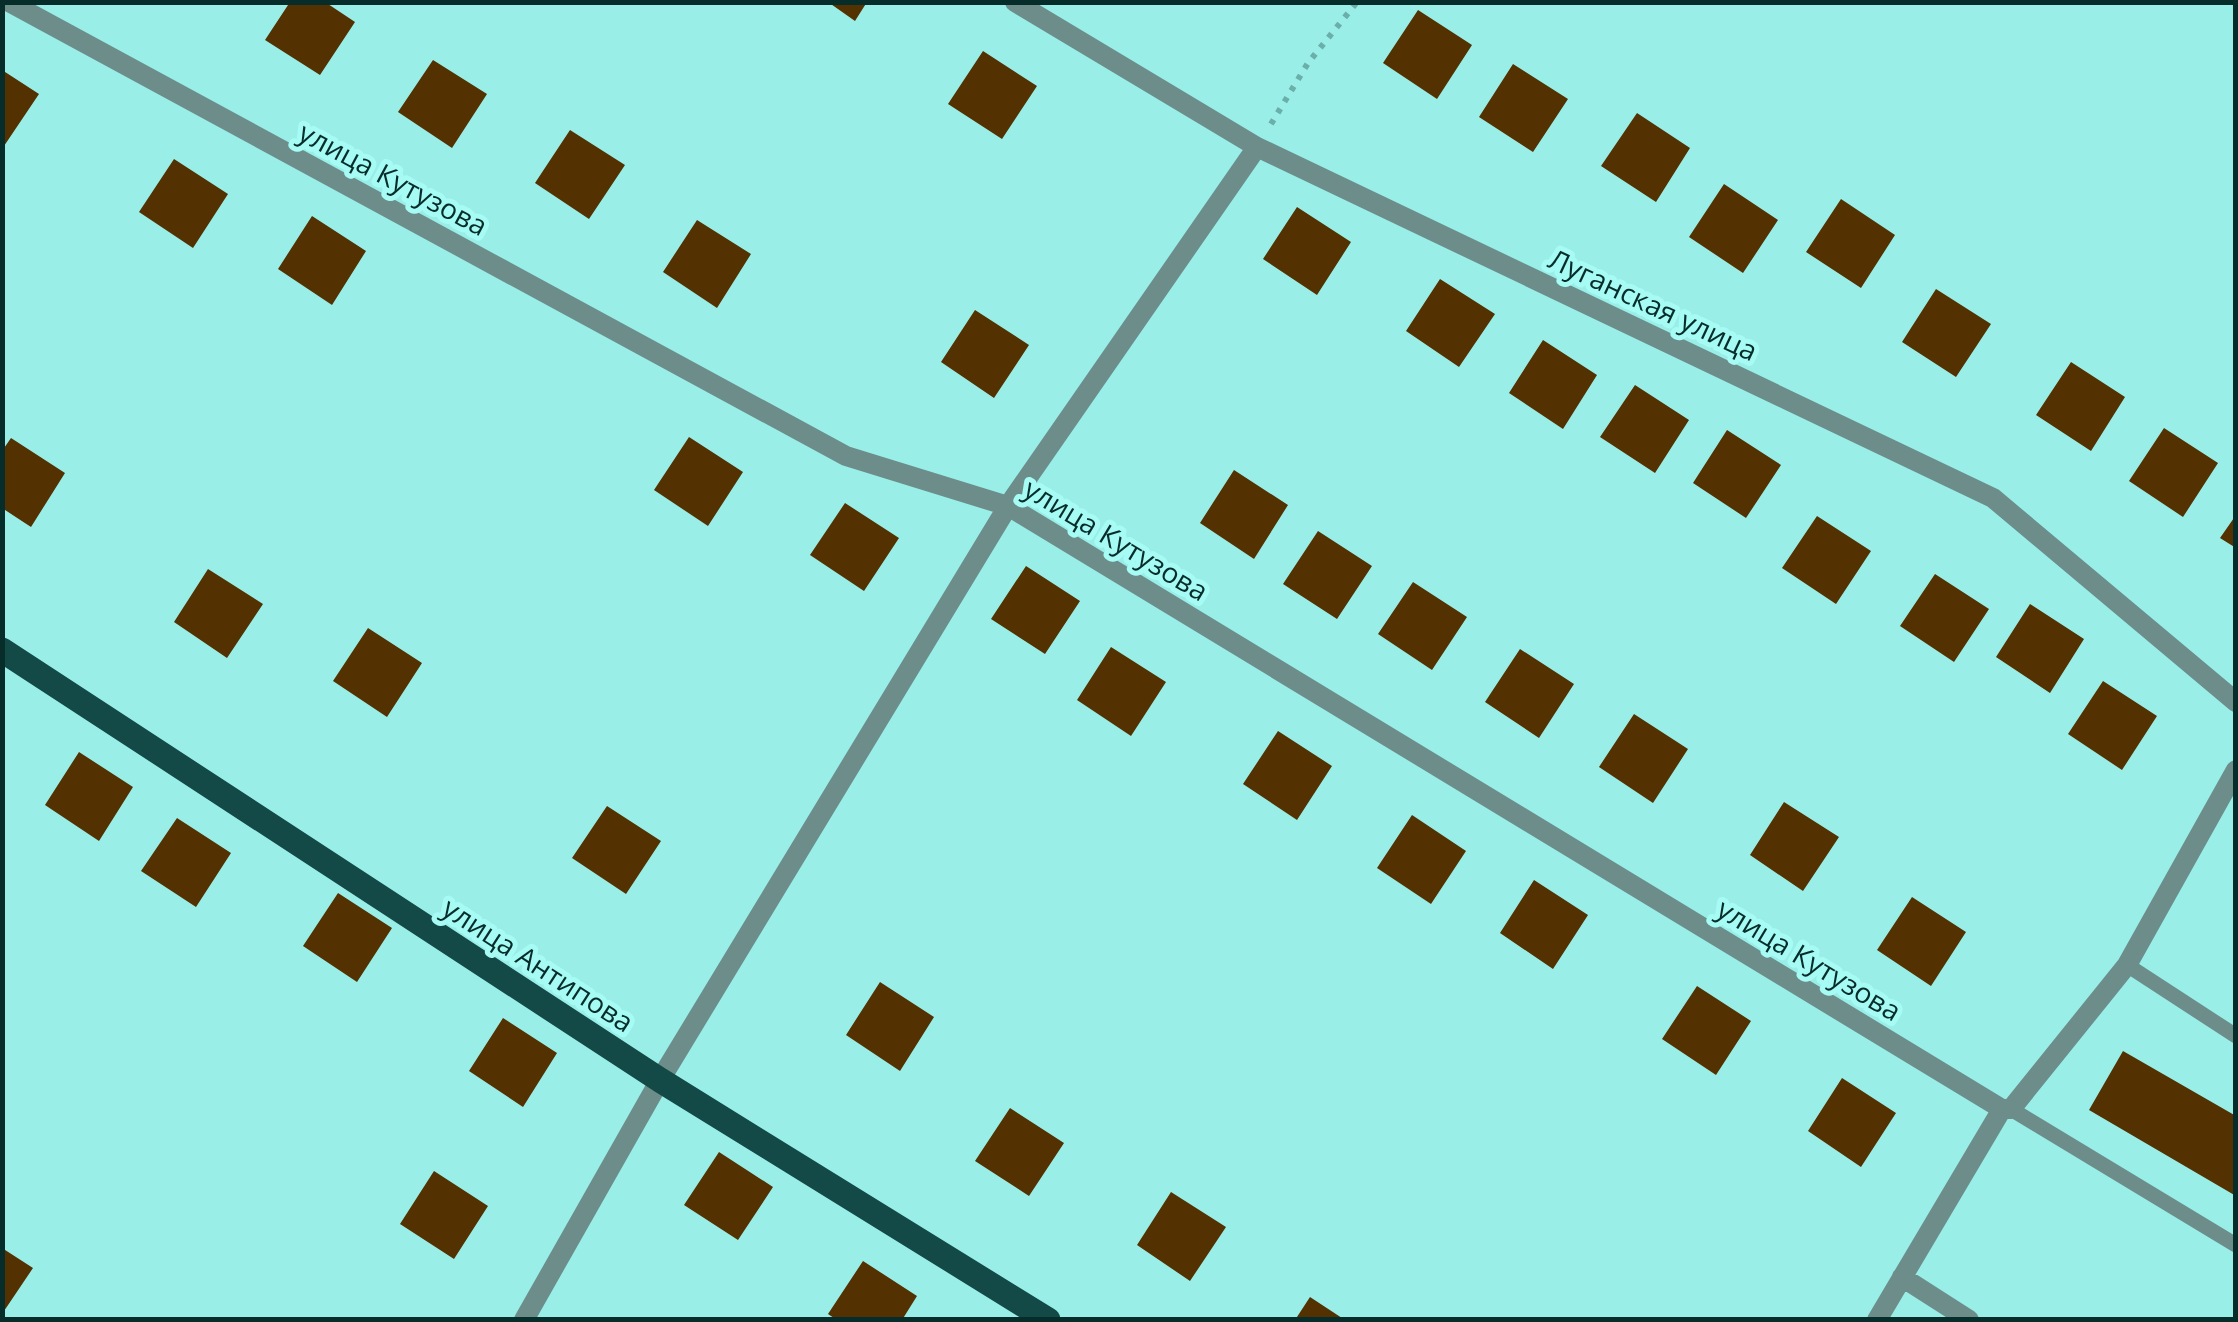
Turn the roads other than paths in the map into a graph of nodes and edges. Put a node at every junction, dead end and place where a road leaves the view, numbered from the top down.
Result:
1 (9, 2) edge
2 (1015, 2) edge
3 (1257, 147) junction
4 (1008, 506) junction
5 (2, 650) edge
6 (2236, 702) edge
7 (2236, 770) edge
8 (2127, 965) junction
9 (2236, 1036) edge
10 (660, 1080) junction
11 (2007, 1109) junction
12 (2236, 1246) edge
13 (1902, 1277) junction
14 (524, 1320) edge
15 (1048, 1320) edge
16 (1876, 1320) edge
17 (1968, 1320) edge

1 - 4 street, улица Кутузова
2 - 3 street, Луганская улица
3 - 4 street
3 - 6 street, Луганская улица
4 - 10 street
4 - 11 street, улица Кутузова
5 - 10 main road, улица Антипова
7 - 8 street
8 - 9 lane
8 - 11 street
10 - 14 street
10 - 15 main road, улица Антипова
11 - 12 lane
11 - 13 street
13 - 16 street
13 - 17 street

